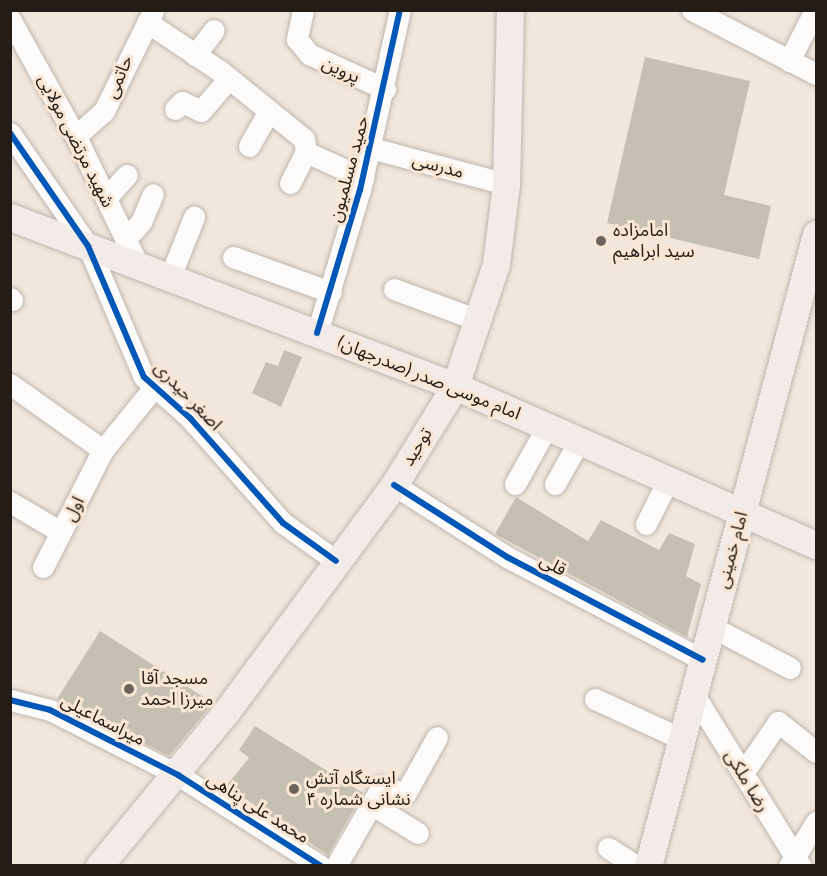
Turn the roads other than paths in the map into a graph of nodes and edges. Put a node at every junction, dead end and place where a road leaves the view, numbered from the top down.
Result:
1 (303, 10) edge
2 (400, 10) edge
3 (510, 10) edge
4 (692, 10) edge
5 (815, 10) edge
6 (150, 16) edge
7 (10, 19) edge
8 (213, 30) dead end
9 (195, 56) junction
10 (789, 61) junction
11 (816, 74) edge
12 (229, 78) junction
13 (385, 89) junction
14 (175, 109) dead end
15 (269, 111) junction
16 (10, 133) edge
17 (76, 136) junction
18 (249, 146) dead end
19 (371, 148) junction
20 (306, 153) junction
21 (127, 175) dead end
22 (363, 178) junction
23 (290, 183) dead end
24 (506, 184) junction
25 (153, 194) dead end
26 (106, 198) junction
27 (10, 217) edge
28 (194, 217) dead end
29 (816, 234) edge
30 (126, 239) junction
31 (88, 246) junction
32 (232, 257) dead end
33 (138, 265) junction
34 (170, 278) junction
35 (394, 289) dead end
36 (809, 290) edge
37 (331, 292) junction
38 (478, 320) junction
39 (316, 333) junction
40 (10, 384) edge
41 (155, 386) junction
42 (455, 386) junction
43 (547, 427) junction
44 (579, 441) junction
45 (103, 450) junction
46 (668, 480) junction
47 (515, 484) dead end
48 (555, 484) dead end
49 (394, 485) junction
50 (10, 502) edge
51 (742, 513) junction
52 (646, 524) dead end
53 (62, 532) junction
54 (816, 545) edge
55 (336, 561) junction
56 (44, 567) dead end
57 (712, 627) junction
58 (703, 660) junction
59 (790, 668) dead end
60 (694, 695) junction
61 (595, 699) dead end
62 (10, 700) edge
63 (437, 737) dead end
64 (682, 739) junction
65 (816, 752) edge
66 (742, 773) junction
67 (178, 775) junction
68 (371, 804) junction
69 (816, 822) edge
70 (418, 833) dead end
71 (608, 848) dead end
72 (106, 863) edge
73 (794, 863) edge
74 (321, 866) edge
75 (336, 866) edge
76 (637, 866) edge
77 (648, 866) edge

1 - 13 street, پروین
2 - 13 street, حمید مسلمیون
3 - 24 main road, توحید
4 - 10 street
5 - 10 street
6 - 9 street
6 - 17 street, حاتمی
7 - 17 street, شهید مرتضی مولایی
8 - 9 street
9 - 12 street
10 - 11 street
12 - 14 street
12 - 15 street
13 - 19 street, حمید مسلمیون
15 - 18 street
15 - 20 street
16 - 31 street, اصغر حیدری
17 - 26 street, شهید مرتضی مولایی
19 - 22 street, حمید مسلمیون
19 - 24 street, مدرسی
20 - 22 street
20 - 23 street
21 - 26 street
22 - 37 street, حمید مسلمیون
24 - 38 main road, توحید
25 - 30 street
26 - 30 street, شهید مرتضی مولایی
27 - 31 main road, (صدرجهان) امام موسی صدر
28 - 34 street
29 - 36 main road, امام خمینی
30 - 33 street, شهید مرتضی مولایی
31 - 33 main road, (صدرجهان) امام موسی صدر
31 - 41 street, اصغر حیدری
32 - 37 street
33 - 34 main road, (صدرجهان) امام موسی صدر
34 - 39 main road, (صدرجهان) امام موسی صدر
35 - 38 street
36 - 51 main road, امام خمینی
37 - 39 street, حمید مسلمیون
38 - 42 main road, توحید
39 - 42 main road, (صدرجهان) امام موسی صدر
40 - 45 street
41 - 45 street, اول
41 - 55 street, اصغر حیدری
42 - 43 main road, (صدرجهان) امام موسی صدر
42 - 49 main road, توحید
43 - 44 main road, (صدرجهان) امام موسی صدر
43 - 47 street
44 - 46 main road, (صدرجهان) امام موسی صدر
44 - 48 street
45 - 53 street, اول
46 - 51 main road, (صدرجهان) امام موسی صدر
46 - 52 street
49 - 55 main road, توحید
49 - 58 street, قلی
50 - 53 street
51 - 54 main road, (صدرجهان) امام موسی صدر
51 - 57 main road, امام خمینی
53 - 56 street, اول
55 - 67 main road, توحید
57 - 58 main road, امام خمینی
57 - 59 street
58 - 60 main road, امام خمینی
60 - 64 main road, امام خمینی
60 - 66 street, رضا ملکی
61 - 64 street
62 - 67 street, میراسماعیلی
63 - 68 street
64 - 77 main road, امام خمینی
65 - 66 street
66 - 73 street, رضا ملکی
67 - 72 main road, توحید
67 - 74 street, محمد علی پناهی
68 - 70 street
68 - 75 street
69 - 73 street
71 - 76 street

